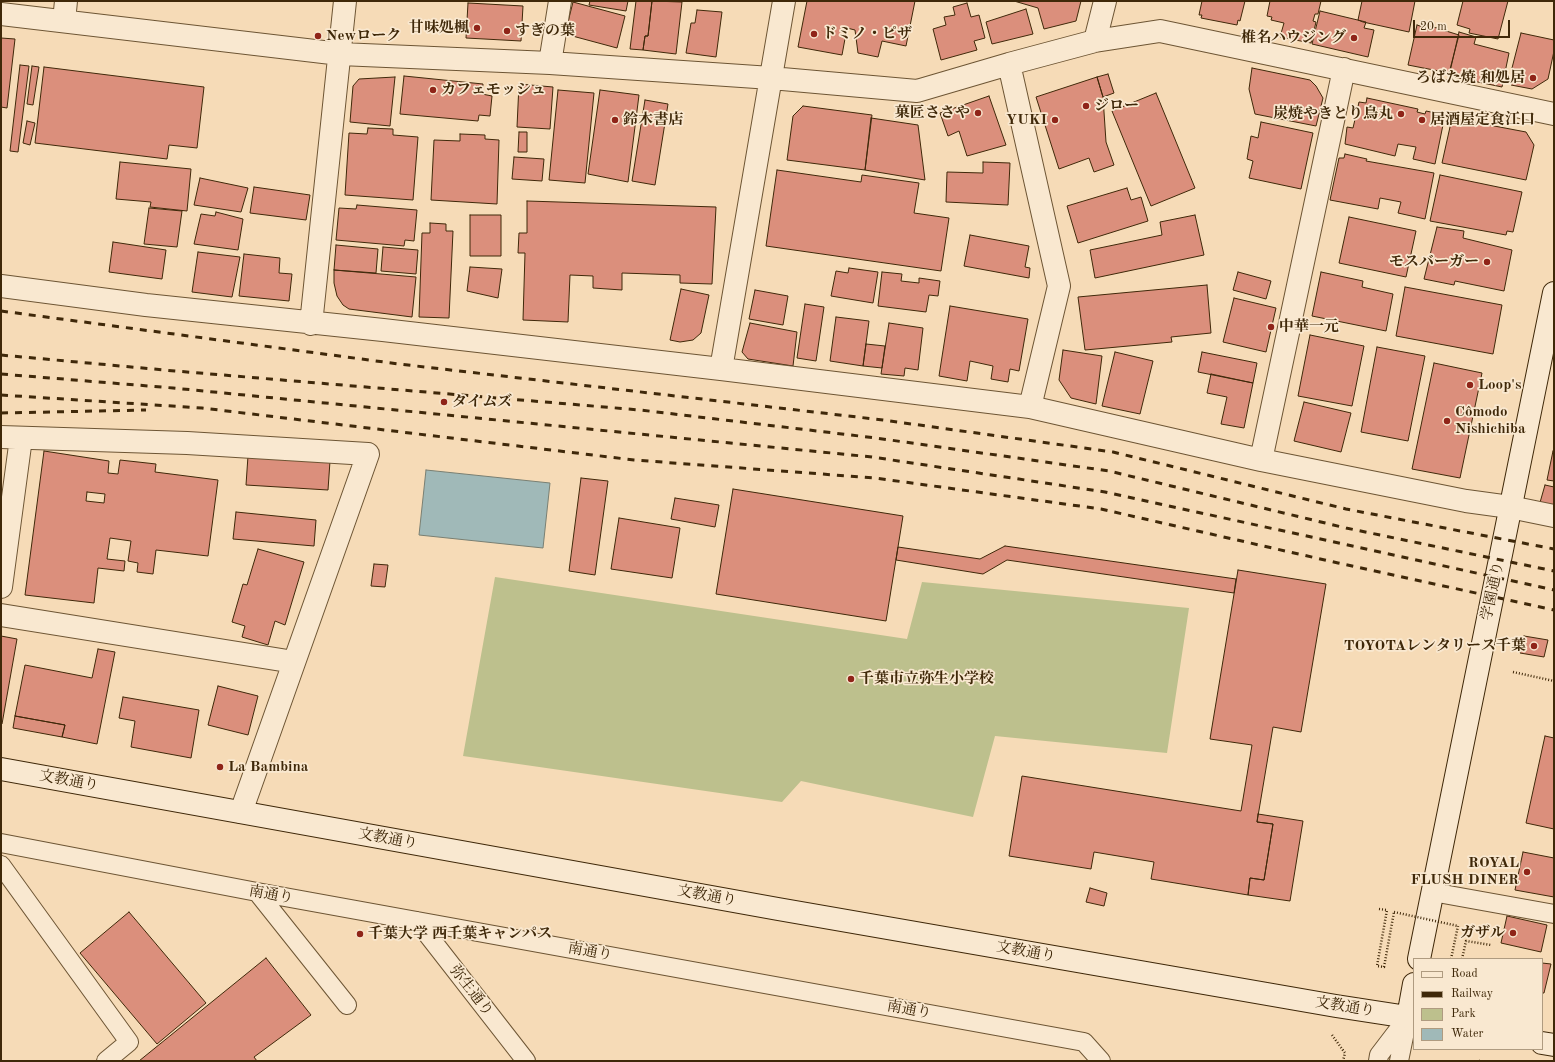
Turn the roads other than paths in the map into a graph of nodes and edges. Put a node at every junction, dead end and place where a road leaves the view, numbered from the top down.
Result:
1 (345, 1) edge
2 (560, 1) edge
3 (784, 1) edge
4 (1105, 1) edge
5 (65, 11) edge
6 (1, 14) edge
7 (1095, 41) junction
8 (340, 54) junction
9 (550, 63) junction
10 (1008, 64) junction
11 (1344, 69) junction
12 (771, 78) junction
13 (1554, 114) edge
14 (1, 286) edge
15 (1554, 293) edge
16 (311, 324) junction
17 (721, 369) junction
18 (1030, 407) junction
19 (11, 438) edge
20 (1261, 460) junction
21 (1510, 507) junction
22 (1554, 516) edge
23 (1, 587) edge
24 (1, 615) edge
25 (294, 662) junction
26 (1, 769) edge
27 (240, 812) junction
28 (1, 843) edge
29 (1, 865) edge
30 (257, 892) junction
31 (1432, 892) junction
32 (1554, 914) edge
33 (417, 921) junction
34 (1419, 958) edge
35 (1413, 995) edge
36 (347, 1005) dead end
37 (1411, 1018) edge
38 (1543, 1043) edge
39 (1554, 1045) edge
40 (106, 1061) edge
41 (526, 1061) edge
42 (1101, 1061) edge
43 (1378, 1061) edge
44 (1400, 1061) edge

1 - 8 street
2 - 9 street
3 - 12 street
4 - 7 street
5 - 6 street
5 - 8 street
7 - 10 street
7 - 11 street
8 - 9 street
8 - 16 street
9 - 12 street
10 - 12 street
10 - 18 street
11 - 13 street
11 - 20 street
12 - 17 street
14 - 16 street
15 - 21 street, 学園通り
16 - 17 street
17 - 18 street
18 - 20 street
19 - 23 street
19 - 25 street
20 - 21 street
21 - 22 street
21 - 31 street, 学園通り
24 - 25 street
25 - 27 street
26 - 27 street, 文教通り
27 - 37 street, 文教通り
28 - 30 lane, 南通り
29 - 40 lane
30 - 33 lane, 南通り
30 - 36 lane
31 - 32 lane
31 - 34 street, 学園通り
33 - 41 lane, 弥生通り
33 - 42 lane, 南通り
35 - 37 street
37 - 43 lane
37 - 44 lane
38 - 39 street

